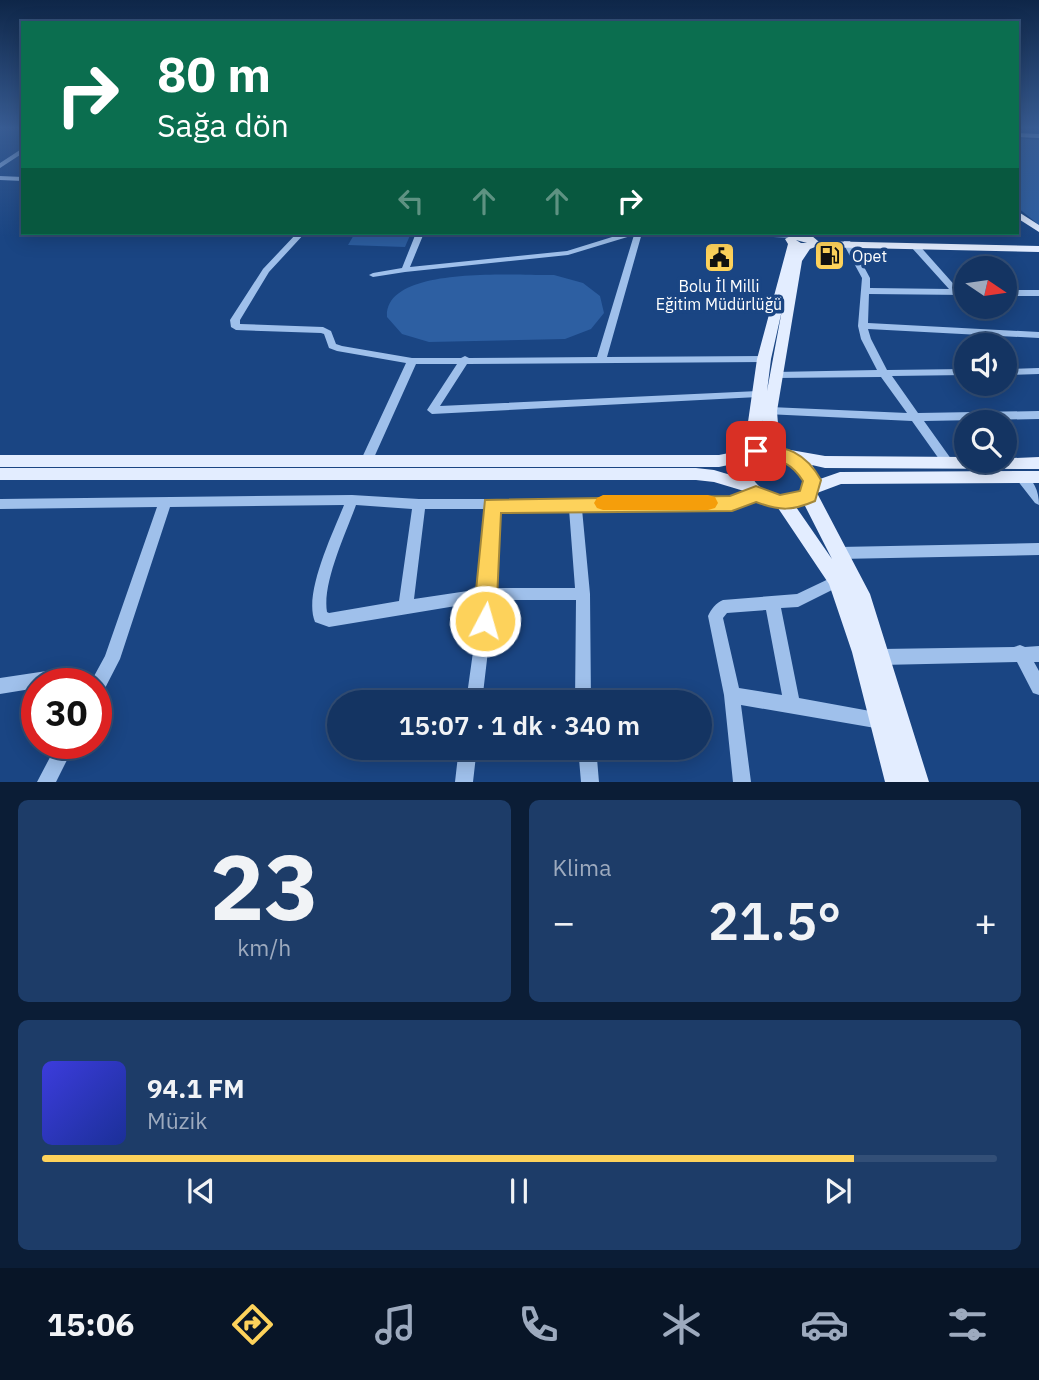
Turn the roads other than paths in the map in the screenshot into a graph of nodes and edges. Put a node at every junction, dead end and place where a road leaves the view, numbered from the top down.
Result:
1 (0, 178) edge
2 (21, 179) edge
3 (1019, 217) edge
4 (1019, 224) edge
5 (299, 235) edge
6 (419, 235) edge
7 (626, 235) edge
8 (637, 235) edge
9 (763, 235) edge
10 (1037, 240) edge
11 (801, 242) junction
12 (848, 243) junction
13 (915, 246) junction
14 (405, 270) junction
15 (373, 275) dead end
16 (954, 285) edge
17 (867, 292) junction
18 (954, 292) edge
19 (1017, 293) edge
20 (1039, 293) edge
21 (863, 326) junction
22 (1039, 335) edge
23 (465, 359) junction
24 (764, 359) junction
25 (412, 361) junction
26 (601, 361) junction
27 (1039, 371) edge
28 (954, 372) edge
29 (1017, 372) edge
30 (884, 373) junction
31 (775, 375) junction
32 (758, 394) junction
33 (770, 411) junction
34 (1039, 415) edge
35 (915, 416) junction
36 (749, 454) junction
37 (785, 454) junction
38 (0, 461) edge
39 (366, 462) junction
40 (948, 463) junction
41 (1039, 463) edge
42 (0, 474) edge
43 (1021, 477) junction
44 (1039, 477) edge
45 (752, 490) junction
46 (810, 492) junction
47 (352, 500) junction
48 (1039, 500) edge
49 (164, 503) junction
50 (575, 503) junction
51 (784, 503) junction
52 (0, 504) edge
53 (419, 504) junction
54 (492, 505) junction
55 (1039, 549) edge
56 (839, 553) junction
57 (837, 581) junction
58 (488, 594) junction
59 (583, 594) junction
60 (772, 602) junction
61 (406, 607) junction
62 (1020, 652) junction
63 (1039, 654) edge
64 (881, 657) junction
65 (107, 668) edge
66 (21, 683) edge
67 (0, 686) edge
68 (1039, 687) edge
69 (476, 690) edge
70 (583, 690) edge
71 (732, 695) junction
72 (792, 706) junction
73 (881, 721) junction
74 (58, 759) edge
75 (467, 760) edge
76 (588, 760) edge
77 (46, 782) edge
78 (464, 782) edge
79 (590, 782) edge
80 (742, 782) edge
81 (897, 782) edge
82 (917, 782) edge

1 - 2 street
3 - 10 main road
4 - 10 main road
5 - 25 street
6 - 14 street
7 - 14 street
8 - 26 street
9 - 11 street
10 - 11 main road
10 - 13 main road
11 - 12 main road
11 - 24 main road
11 - 31 main road
12 - 13 main road
12 - 17 street
13 - 16 street
14 - 15 street
17 - 18 street
17 - 21 street
19 - 20 street
21 - 22 street
21 - 30 street
23 - 25 street
23 - 26 street
23 - 32 street
24 - 26 street
24 - 32 main road
25 - 39 street
27 - 29 street
28 - 30 street
30 - 31 street
30 - 35 street
31 - 33 main road
32 - 36 main road
33 - 35 street
33 - 37 main road
34 - 35 street
35 - 40 street
36 - 37 main road
36 - 39 main road
36 - 45 main road
37 - 40 main road
37 - 46 main road
38 - 39 main road
40 - 41 main road
42 - 45 main road
43 - 44 main road
43 - 46 main road
43 - 48 street
45 - 50 street
45 - 51 main road
46 - 51 main road
46 - 56 main road
47 - 49 street
47 - 53 street
47 - 61 street
49 - 52 street
49 - 65 street
50 - 54 street
50 - 59 street
51 - 57 main road
53 - 54 street
53 - 61 street
54 - 58 street
55 - 56 street
56 - 64 main road
57 - 60 street
57 - 73 main road
58 - 59 street
58 - 61 street
58 - 69 street
59 - 70 street
60 - 71 street
60 - 72 street
62 - 63 street
62 - 64 street
62 - 68 street
64 - 82 main road
66 - 67 street
71 - 72 street
71 - 80 street
72 - 73 street
73 - 81 main road
74 - 77 street
75 - 78 street
76 - 79 street

